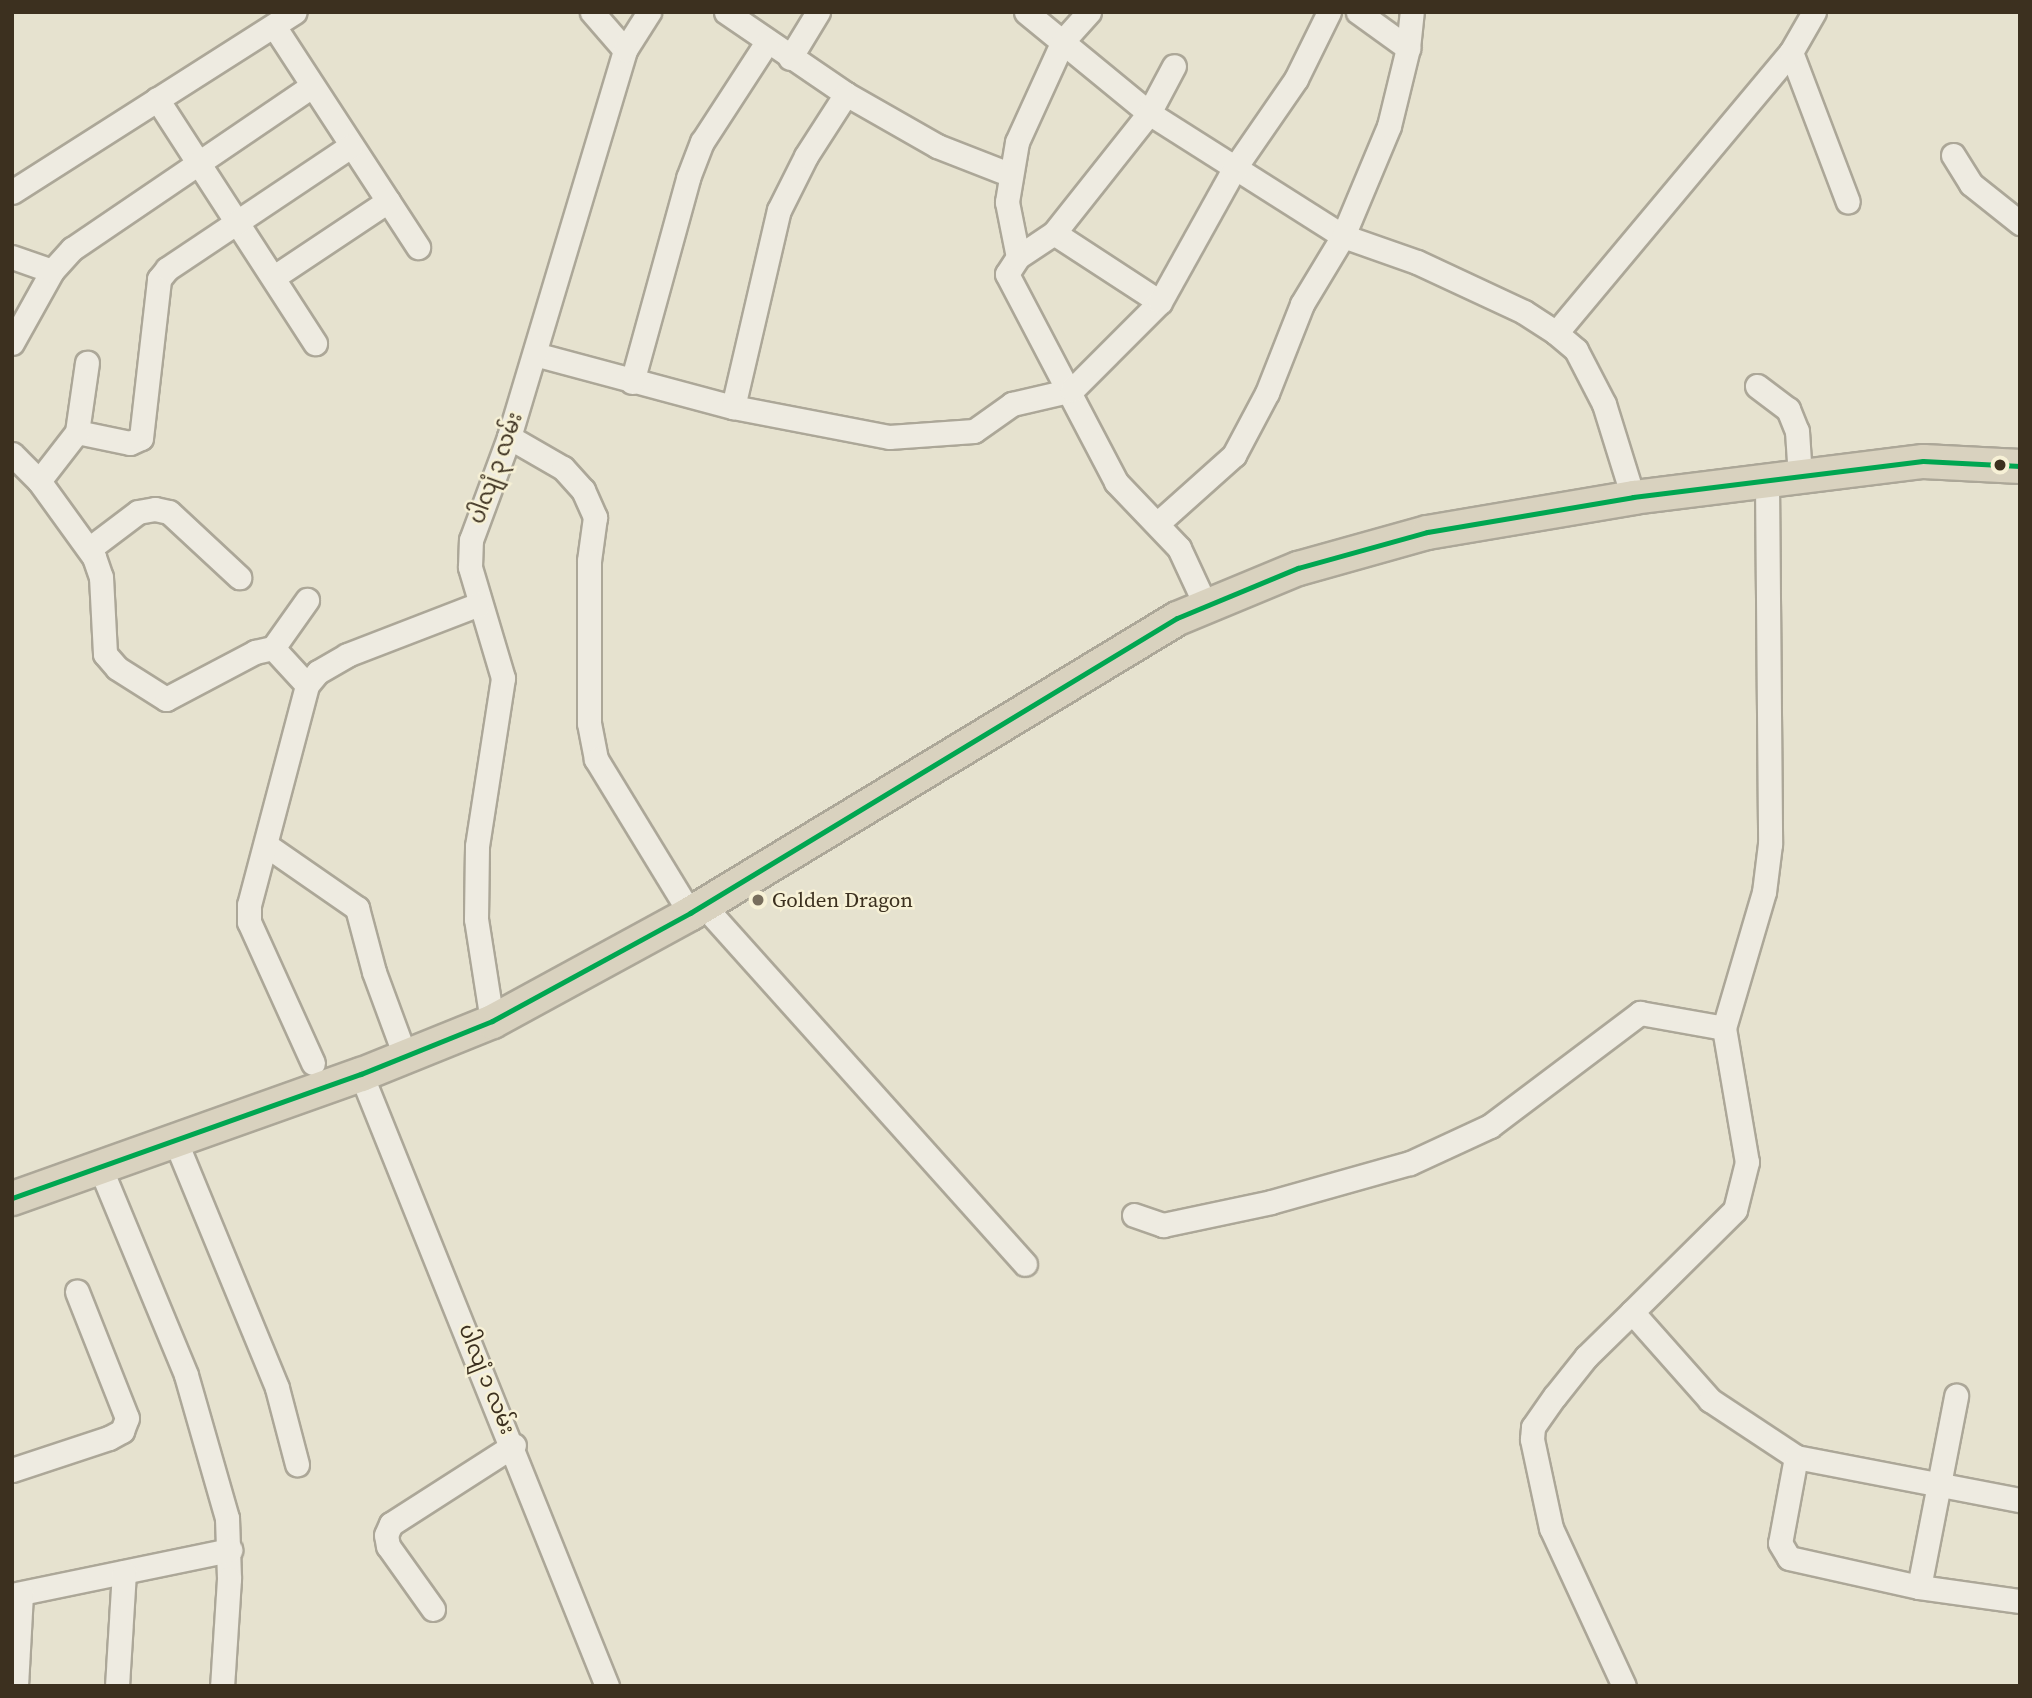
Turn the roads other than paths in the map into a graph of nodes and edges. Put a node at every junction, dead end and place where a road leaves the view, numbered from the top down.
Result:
1 (295, 12) edge
2 (592, 12) edge
3 (649, 12) edge
4 (818, 12) edge
5 (1026, 12) edge
6 (1089, 12) edge
7 (1329, 12) edge
8 (1358, 12) edge
9 (1412, 12) edge
10 (1814, 12) edge
11 (733, 14) edge
12 (274, 26) junction
13 (1063, 41) junction
14 (767, 42) junction
15 (1408, 48) junction
16 (625, 50) junction
17 (1791, 52) junction
18 (790, 58) junction
19 (1174, 66) dead end
20 (312, 86) junction
21 (846, 94) junction
22 (157, 99) junction
23 (1149, 113) junction
24 (351, 146) junction
25 (1954, 155) dead end
26 (199, 161) junction
27 (1234, 169) junction
28 (1009, 174) junction
29 (12, 192) edge
30 (388, 201) junction
31 (1848, 202) dead end
32 (236, 223) junction
33 (2020, 223) edge
34 (1054, 233) junction
35 (1343, 236) junction
36 (418, 247) dead end
37 (12, 257) edge
38 (1018, 257) junction
39 (52, 271) junction
40 (274, 277) junction
41 (1160, 302) junction
42 (1556, 333) junction
43 (12, 343) edge
44 (315, 344) dead end
45 (535, 354) junction
46 (87, 363) dead end
47 (632, 382) junction
48 (1758, 386) dead end
49 (1072, 390) junction
50 (733, 407) junction
51 (76, 432) junction
52 (509, 437) junction
53 (12, 454) edge
54 (2020, 466) edge
55 (1800, 478) junction
56 (39, 481) junction
57 (1767, 483) junction
58 (1633, 497) junction
59 (1158, 523) junction
60 (89, 550) junction
61 (239, 577) dead end
62 (307, 600) dead end
63 (479, 604) junction
64 (1205, 604) junction
65 (273, 648) junction
66 (307, 685) junction
67 (266, 845) junction
68 (696, 909) junction
69 (492, 1021) junction
70 (1724, 1028) junction
71 (405, 1056) junction
72 (313, 1063) dead end
73 (361, 1074) junction
74 (175, 1140) junction
75 (100, 1167) junction
76 (12, 1198) edge
77 (1134, 1215) dead end
78 (1025, 1264) dead end
79 (77, 1292) dead end
80 (1632, 1312) junction
81 (1956, 1396) dead end
82 (514, 1445) junction
83 (1796, 1457) junction
84 (297, 1464) dead end
85 (12, 1470) edge
86 (1938, 1484) junction
87 (2020, 1500) edge
88 (230, 1550) junction
89 (124, 1572) junction
90 (1919, 1587) junction
91 (16, 1594) edge
92 (2019, 1599) edge
93 (433, 1609) dead end
94 (16, 1686) edge
95 (117, 1686) edge
96 (222, 1686) edge
97 (607, 1686) edge
98 (1624, 1686) edge

1 - 12 street
2 - 16 street
3 - 16 street, ပါလျံ ၃ လမ်း
4 - 18 street
5 - 13 street
6 - 13 street
7 - 27 street
8 - 15 street
9 - 15 street
10 - 17 street
11 - 14 street
12 - 20 street
12 - 22 street
13 - 23 street
13 - 28 street
14 - 18 street
14 - 47 street
15 - 35 street
16 - 45 street, ပါလျံ ၃ လမ်း
17 - 31 street
17 - 42 street
18 - 21 street
19 - 23 street
20 - 24 street
20 - 26 street
21 - 28 street
21 - 50 street
22 - 26 street
22 - 29 street
23 - 27 street
23 - 34 street
24 - 30 street
24 - 32 street
25 - 33 street
26 - 32 street
26 - 39 street
27 - 35 street
27 - 41 street
28 - 38 street
30 - 36 street
30 - 40 street
32 - 40 street
32 - 51 street
34 - 38 street
34 - 41 street
35 - 42 street
35 - 59 street
37 - 39 street
38 - 49 street
39 - 43 street
40 - 44 street
41 - 49 street
42 - 58 street
45 - 47 street
45 - 52 street, ပါလျံ ၃ လမ်း
46 - 51 street
47 - 50 street
48 - 55 street
49 - 50 street
49 - 59 street
51 - 56 street
52 - 63 street, ပါလျံ ၃ လမ်း
52 - 68 street
53 - 56 street
54 - 55 highway
55 - 57 highway
56 - 60 street
57 - 58 highway
57 - 70 street
58 - 64 highway
59 - 64 street
60 - 61 street
60 - 65 street
62 - 65 street
63 - 66 street
63 - 69 street, ပါလျံ ၃ လမ်း
64 - 68 highway
65 - 66 street
66 - 67 street
67 - 71 street
67 - 72 street
68 - 69 highway
68 - 78 street
69 - 71 highway
70 - 77 street
70 - 80 street
71 - 73 highway
73 - 74 highway
73 - 82 street, ပါလျံ ၁ လမ်း
74 - 75 highway
74 - 84 street
75 - 76 highway
75 - 88 street
79 - 85 street
80 - 83 street
80 - 98 street
81 - 86 street
82 - 93 street
82 - 97 street, ပါလျံ ၁ လမ်း
83 - 86 street
83 - 90 street
86 - 87 street
86 - 90 street
88 - 89 street
88 - 96 street
89 - 91 street
89 - 95 street
90 - 92 street
91 - 94 street

